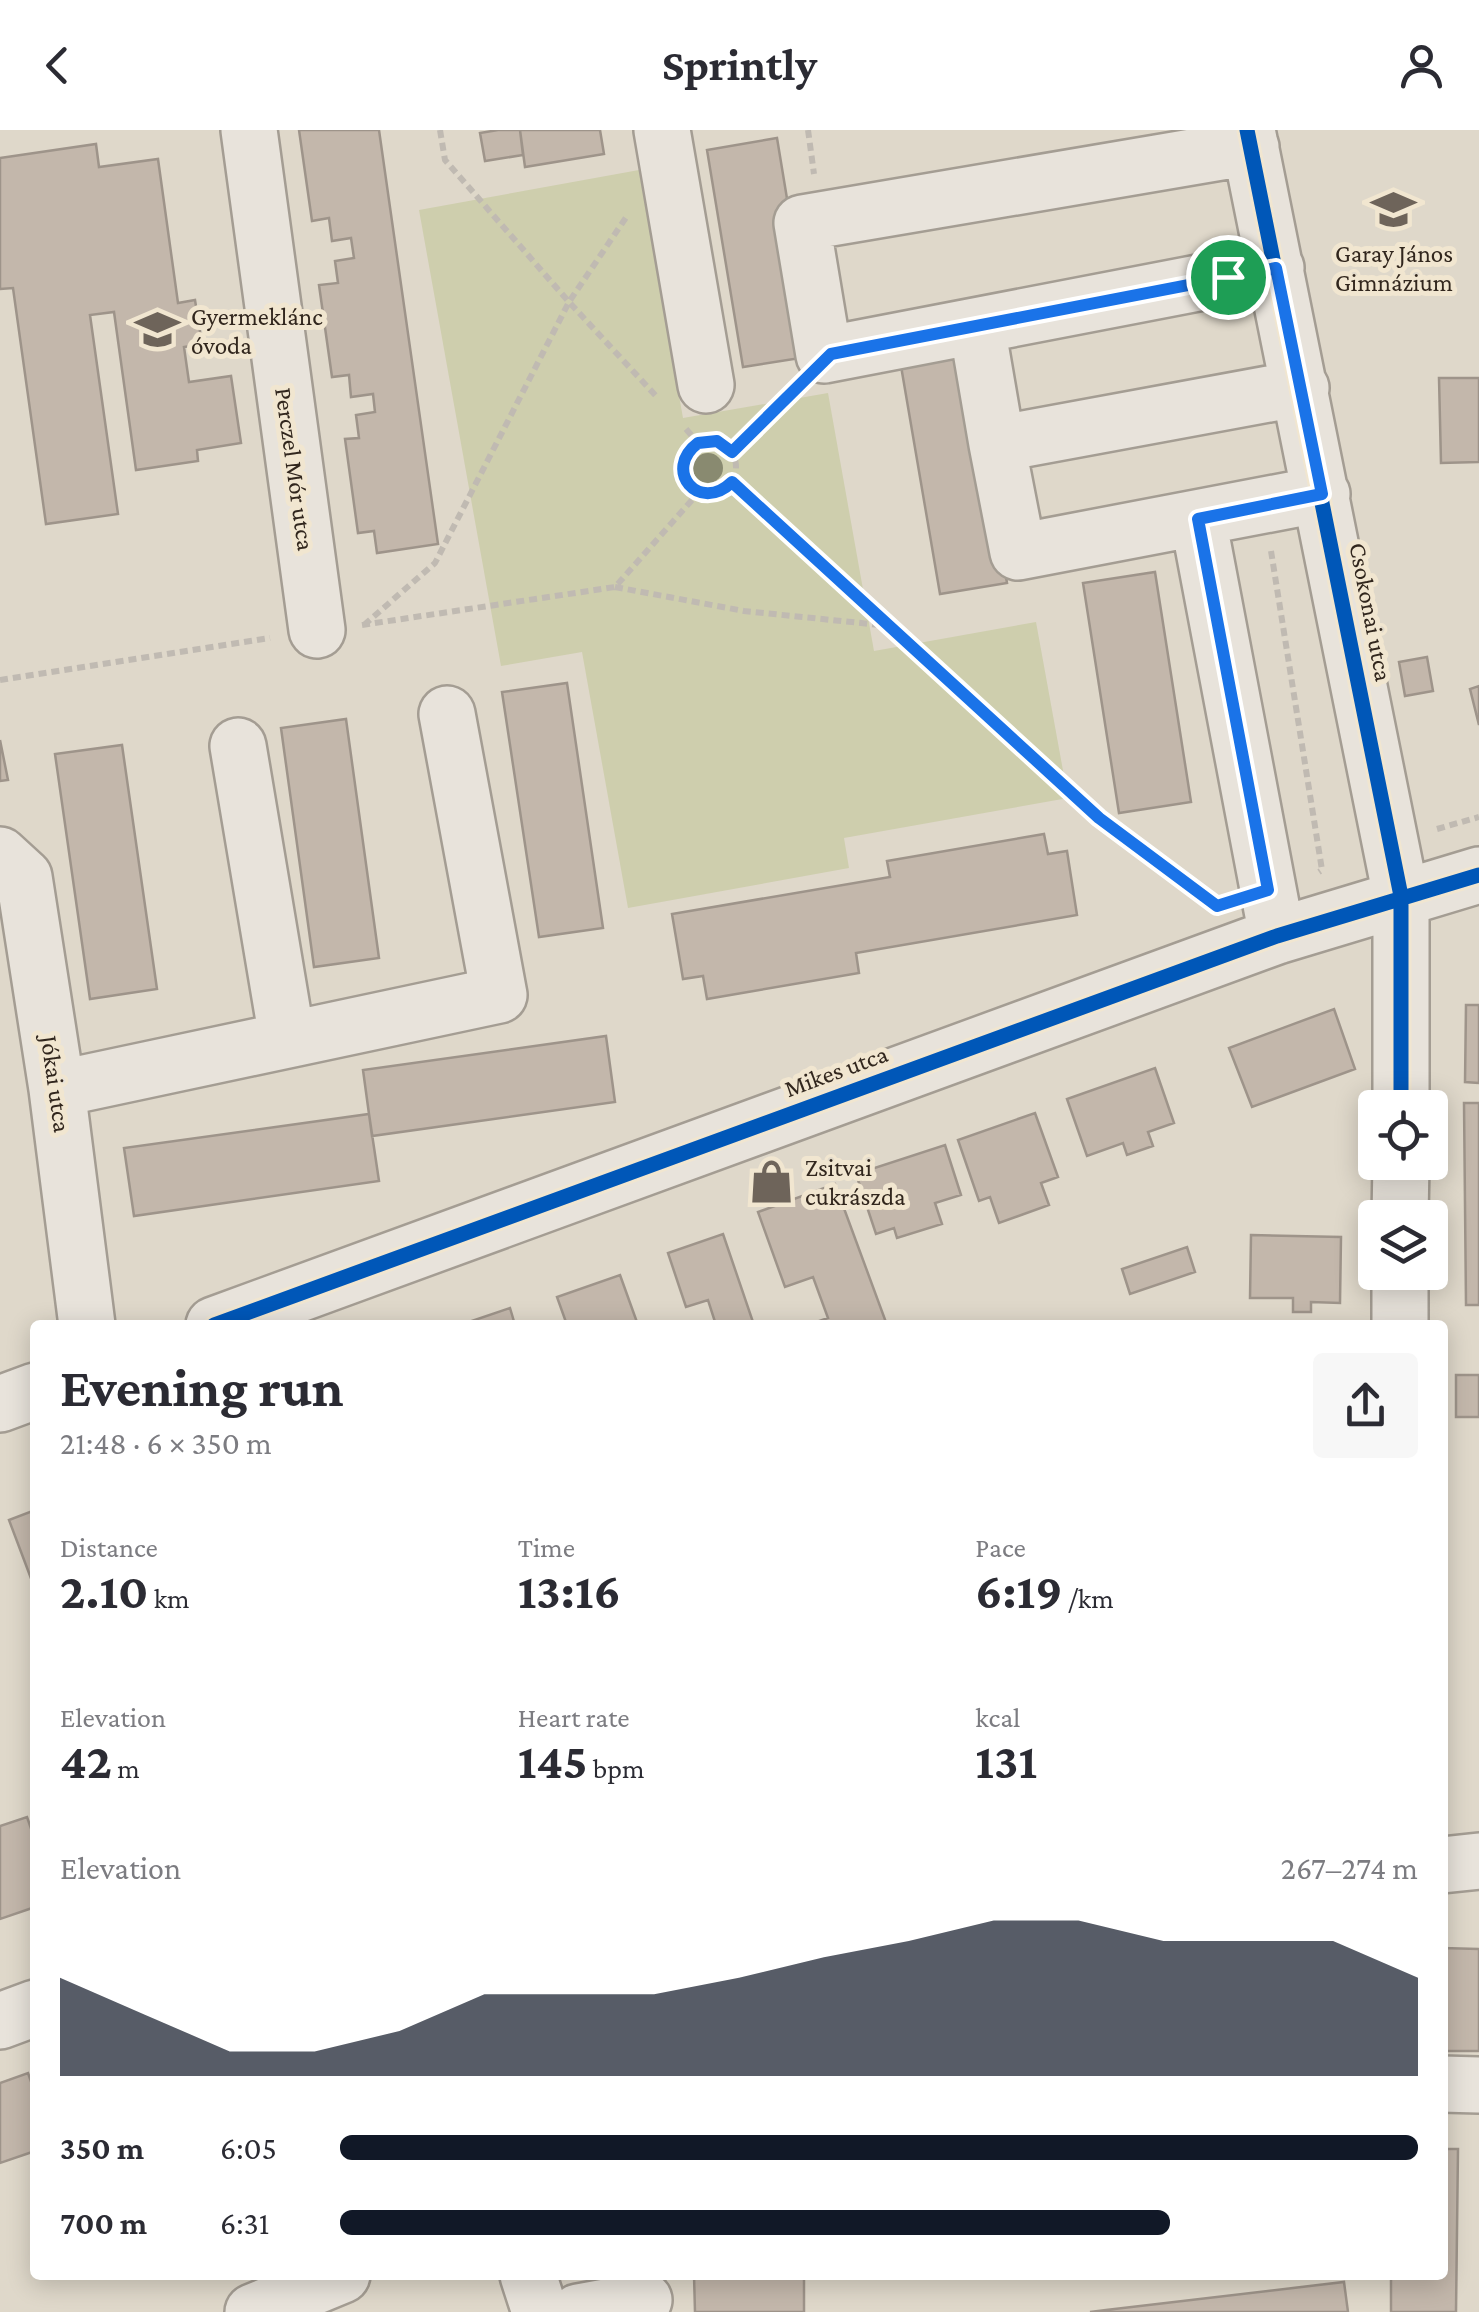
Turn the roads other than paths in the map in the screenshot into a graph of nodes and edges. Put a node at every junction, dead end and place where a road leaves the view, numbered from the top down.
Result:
1 (249, 130) edge
2 (1249, 138) edge
3 (664, 144) edge
4 (1276, 268) junction
5 (977, 327) junction
6 (1301, 388) junction
7 (683, 404) road end
8 (997, 444) junction
9 (1322, 494) junction
10 (1198, 519) junction
11 (341, 628) road end
12 (448, 714) dead end
13 (238, 746) dead end
14 (0, 854) edge
15 (1479, 876) edge
16 (1400, 896) junction
17 (1479, 907) edge
18 (1272, 913) junction
19 (287, 1038) junction
20 (57, 1089) junction
21 (1401, 1090) edge
22 (1400, 1290) edge
23 (85, 1320) edge
24 (227, 1320) edge
25 (1400, 1320) edge
26 (30, 1393) edge
27 (0, 1404) edge
28 (1479, 1861) edge
29 (1448, 1864) edge
30 (30, 2010) edge
31 (0, 2021) edge
32 (1448, 2084) edge
33 (1479, 2085) edge
34 (330, 2280) edge
35 (530, 2280) edge
36 (644, 2300) dead end
37 (253, 2312) edge
38 (540, 2312) edge
39 (578, 2312) edge

1 - 11 street, Perczel Mór utca
2 - 4 street, Csokonai utca
2 - 5 street
3 - 7 street
4 - 5 street
4 - 6 street, Csokonai utca
5 - 8 street
6 - 8 street
6 - 9 street, Csokonai utca
8 - 10 street
9 - 10 street
9 - 16 street, Csokonai utca
10 - 18 street
12 - 19 street
13 - 19 street
14 - 20 street, Jókai utca
15 - 16 street, Mikes utca
16 - 17 street, Mikes utca
16 - 18 street, Mikes utca
16 - 21 street, Csokonai utca
18 - 24 street, Mikes utca
19 - 20 street
20 - 23 street, Jókai utca
22 - 25 street
26 - 27 street
28 - 29 street
30 - 31 street
32 - 33 street
34 - 37 street
35 - 38 street
36 - 39 street

